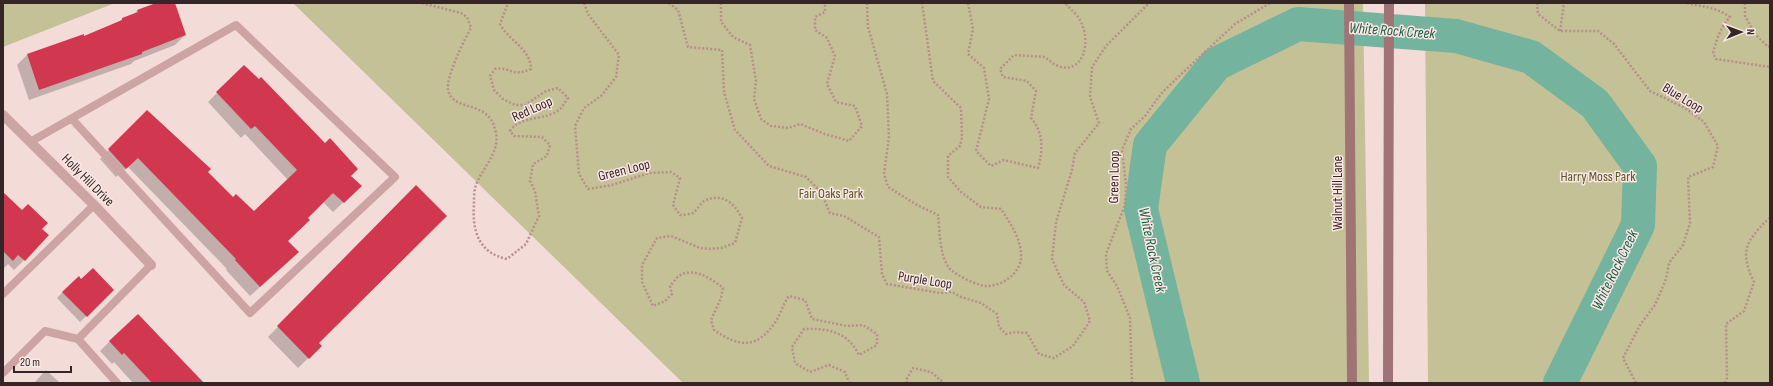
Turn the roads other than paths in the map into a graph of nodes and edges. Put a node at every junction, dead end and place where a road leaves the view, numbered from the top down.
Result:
1 (1349, 3) edge
2 (1389, 3) edge
3 (3, 115) edge
4 (72, 119) junction
5 (30, 142) junction
6 (94, 205) junction
7 (151, 265) joint
8 (3, 294) edge
9 (78, 339) junction
10 (3, 373) edge
11 (117, 383) edge
12 (1352, 383) edge
13 (1388, 383) edge

1 - 12 main road, Walnut Hill Lane
2 - 13 main road
3 - 5 street, Holly Hill Drive
4 - 4 lane
4 - 5 lane
5 - 6 street, Holly Hill Drive
6 - 7 street, Holly Hill Drive
6 - 8 lane
7 - 9 lane
9 - 10 lane
9 - 11 lane

